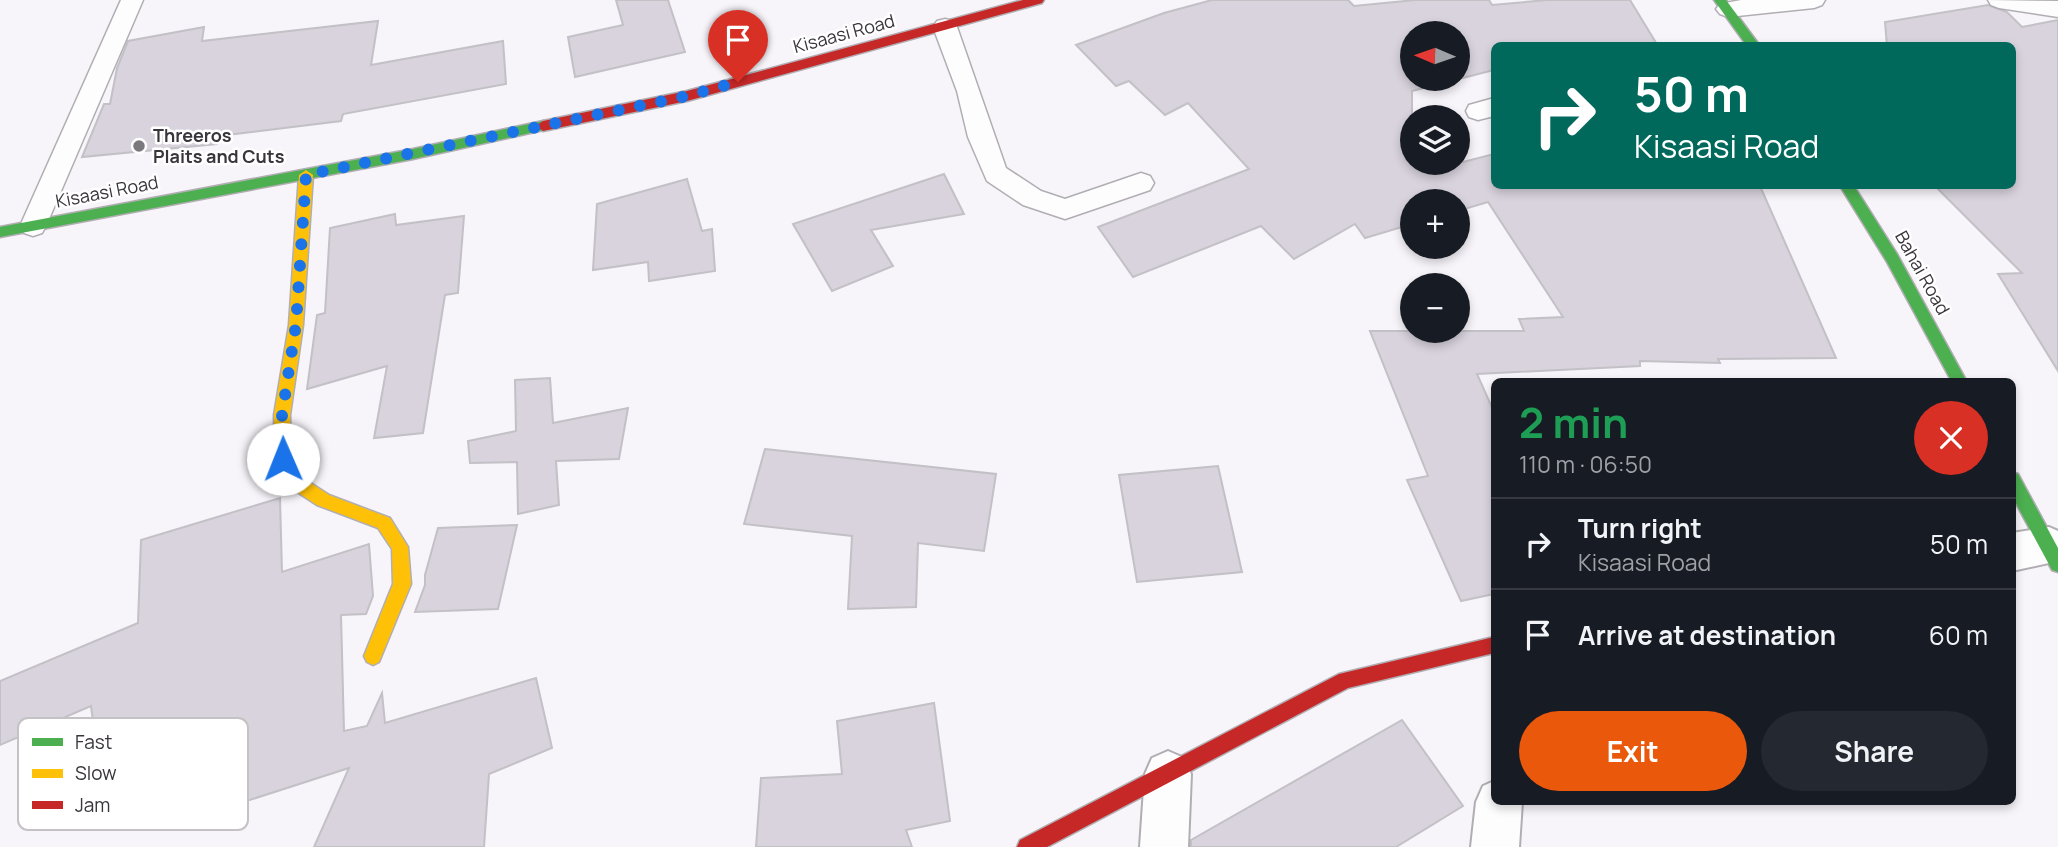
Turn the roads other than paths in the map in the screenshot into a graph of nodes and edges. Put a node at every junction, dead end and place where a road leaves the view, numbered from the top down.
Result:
1 (132, 0) edge
2 (1038, 0) edge
3 (1814, 0) edge
4 (1999, 0) edge
5 (1724, 5) edge
6 (2058, 9) edge
7 (945, 27) junction
8 (1751, 42) edge
9 (306, 175) junction
10 (1141, 183) dead end
11 (1849, 189) edge
12 (33, 226) junction
13 (0, 232) edge
14 (1958, 378) edge
15 (2016, 490) edge
16 (2040, 554) edge
17 (1491, 646) edge
18 (373, 656) dead end
19 (1168, 774) junction
20 (1499, 805) edge
21 (1027, 847) edge
22 (1164, 847) edge
23 (1495, 847) edge

1 - 12 lane
2 - 7 street, Kisaasi Road
3 - 5 lane
4 - 6 lane
5 - 8 street
7 - 9 street, Kisaasi Road
7 - 10 lane
9 - 12 street, Kisaasi Road
9 - 18 street
11 - 14 street, Bahai Road
12 - 13 street, Kisaasi Road
15 - 16 street
17 - 19 street
19 - 21 street
19 - 22 street
20 - 23 street

